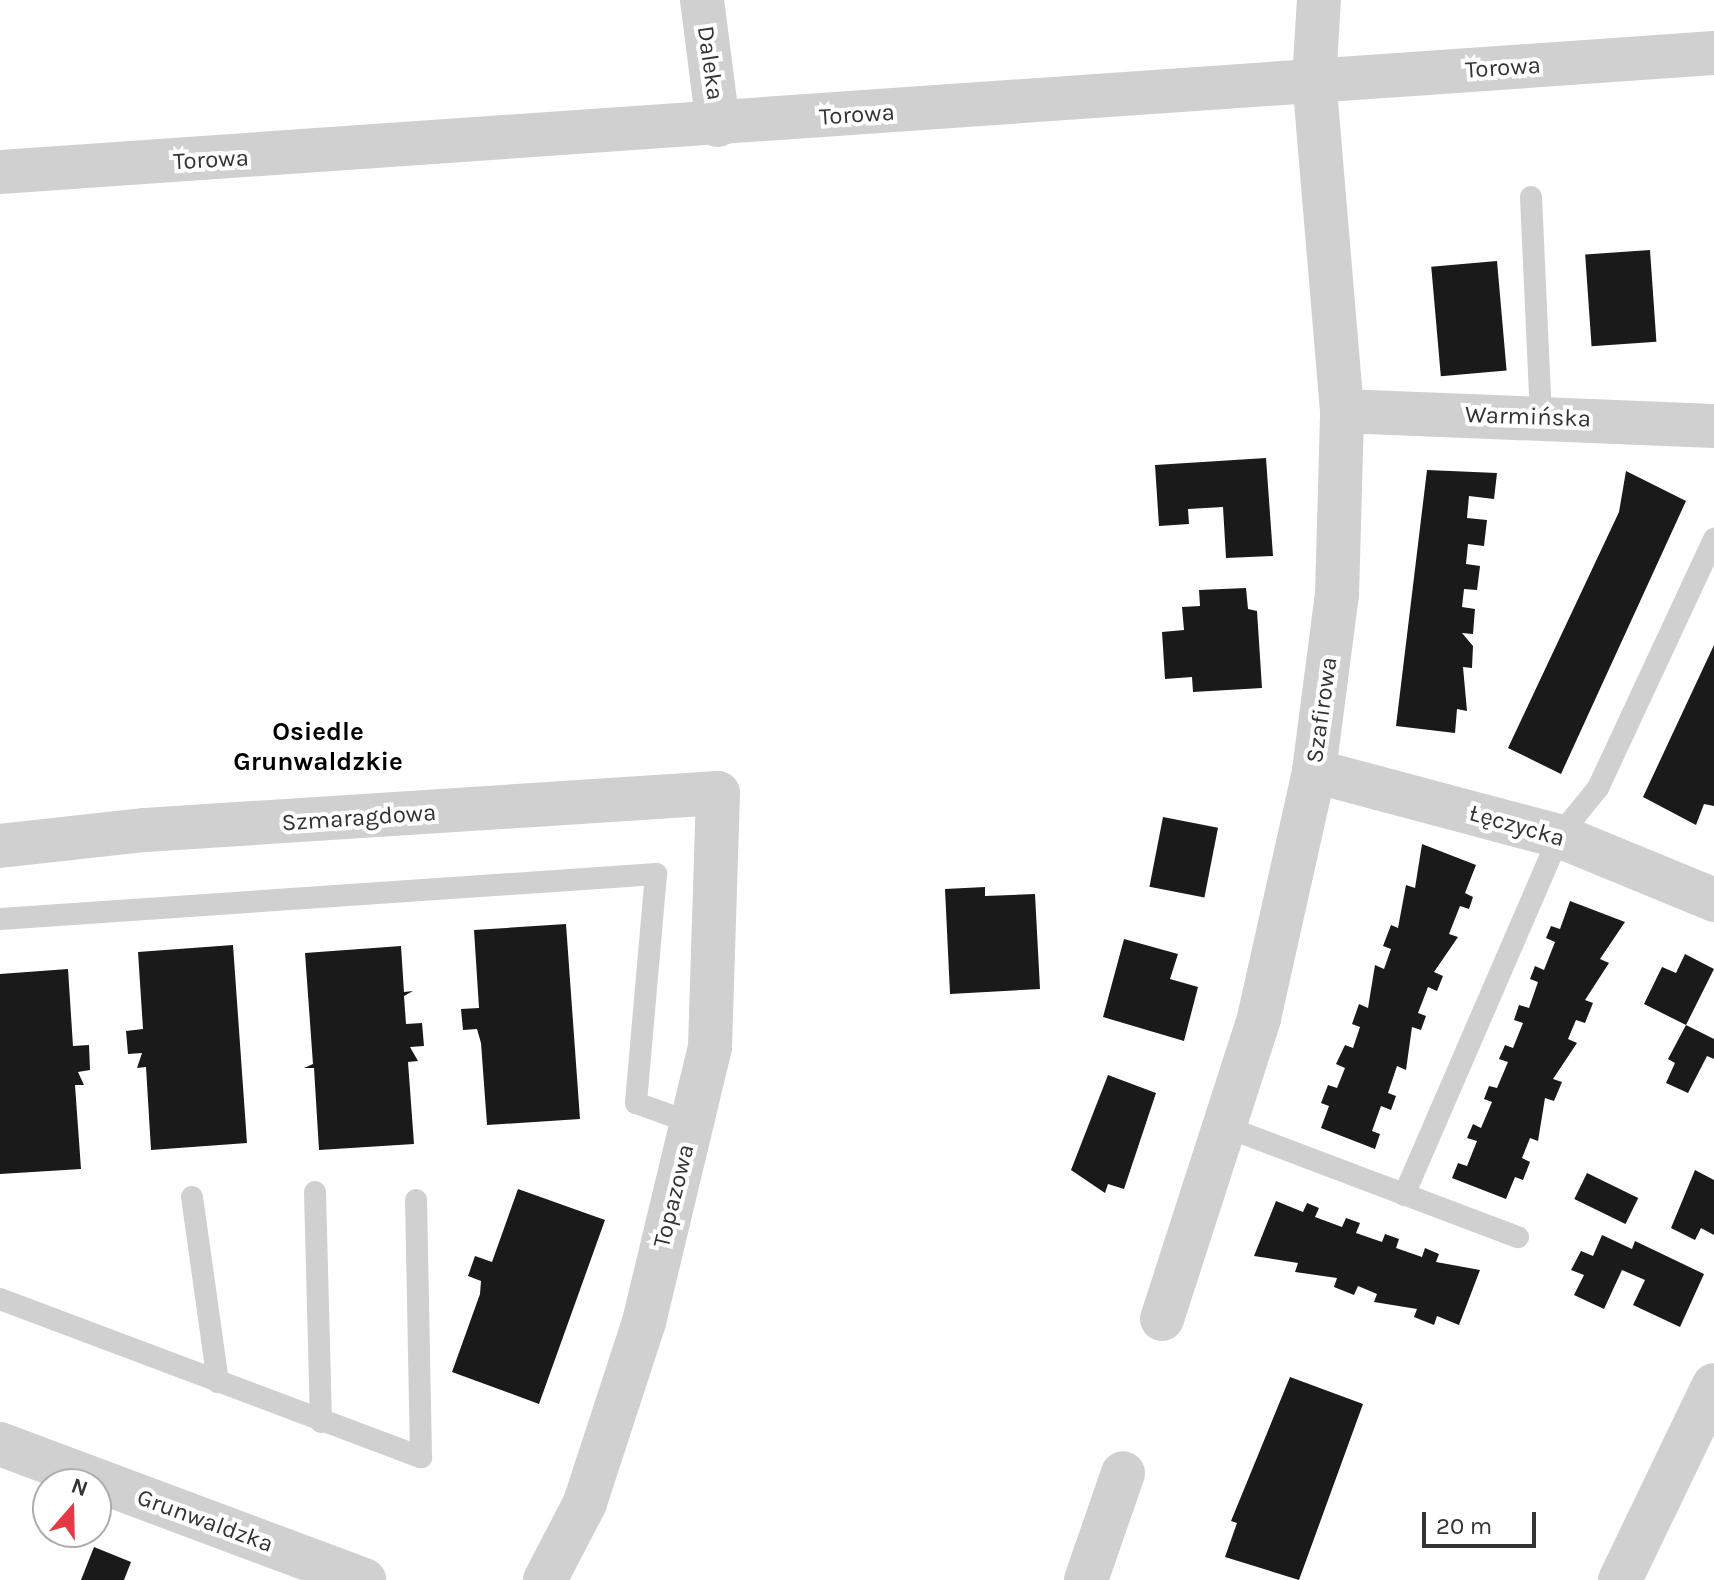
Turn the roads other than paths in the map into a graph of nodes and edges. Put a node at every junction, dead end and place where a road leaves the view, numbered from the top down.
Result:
1 (702, 0) edge
2 (1319, 0) edge
3 (1714, 53) edge
4 (1314, 81) junction
5 (718, 125) junction
6 (0, 172) edge
7 (1531, 197) dead end
8 (1342, 411) junction
9 (1541, 417) junction
10 (1714, 426) edge
11 (1714, 539) edge
12 (1314, 771) junction
13 (718, 793) joint
14 (1559, 836) junction
15 (0, 846) edge
16 (1714, 900) edge
17 (0, 919) edge
18 (692, 1123) junction
19 (1229, 1128) junction
20 (315, 1192) dead end
21 (1404, 1195) junction
22 (192, 1197) dead end
23 (416, 1200) dead end
24 (1518, 1237) dead end
25 (0, 1299) edge
26 (1162, 1319) dead end
27 (218, 1382) junction
28 (1714, 1385) edge
29 (321, 1422) junction
30 (0, 1444) edge
31 (1123, 1473) dead end
32 (364, 1580) edge
33 (545, 1580) edge
34 (1086, 1580) edge
35 (1620, 1580) edge

1 - 5 street, Daleka
2 - 4 street, Szafirowa
3 - 4 street, Torowa
4 - 5 street, Torowa
4 - 8 street, Szafirowa
5 - 6 street, Torowa
7 - 9 lane
8 - 9 street, Warmińska
8 - 12 street, Szafirowa
9 - 10 street, Warmińska
11 - 14 lane
12 - 14 street, Łęczycka
12 - 19 street, Szafirowa
13 - 15 street, Szmaragdowa
13 - 18 street, Topazowa
14 - 16 street, Łęczycka
14 - 21 lane
17 - 18 lane
18 - 33 street, Topazowa
19 - 21 lane
19 - 26 street, Szafirowa
20 - 29 lane
21 - 24 lane
22 - 27 lane
23 - 29 lane
25 - 27 lane
27 - 29 lane
28 - 35 street
30 - 32 street, Grunwaldzka
31 - 34 street

